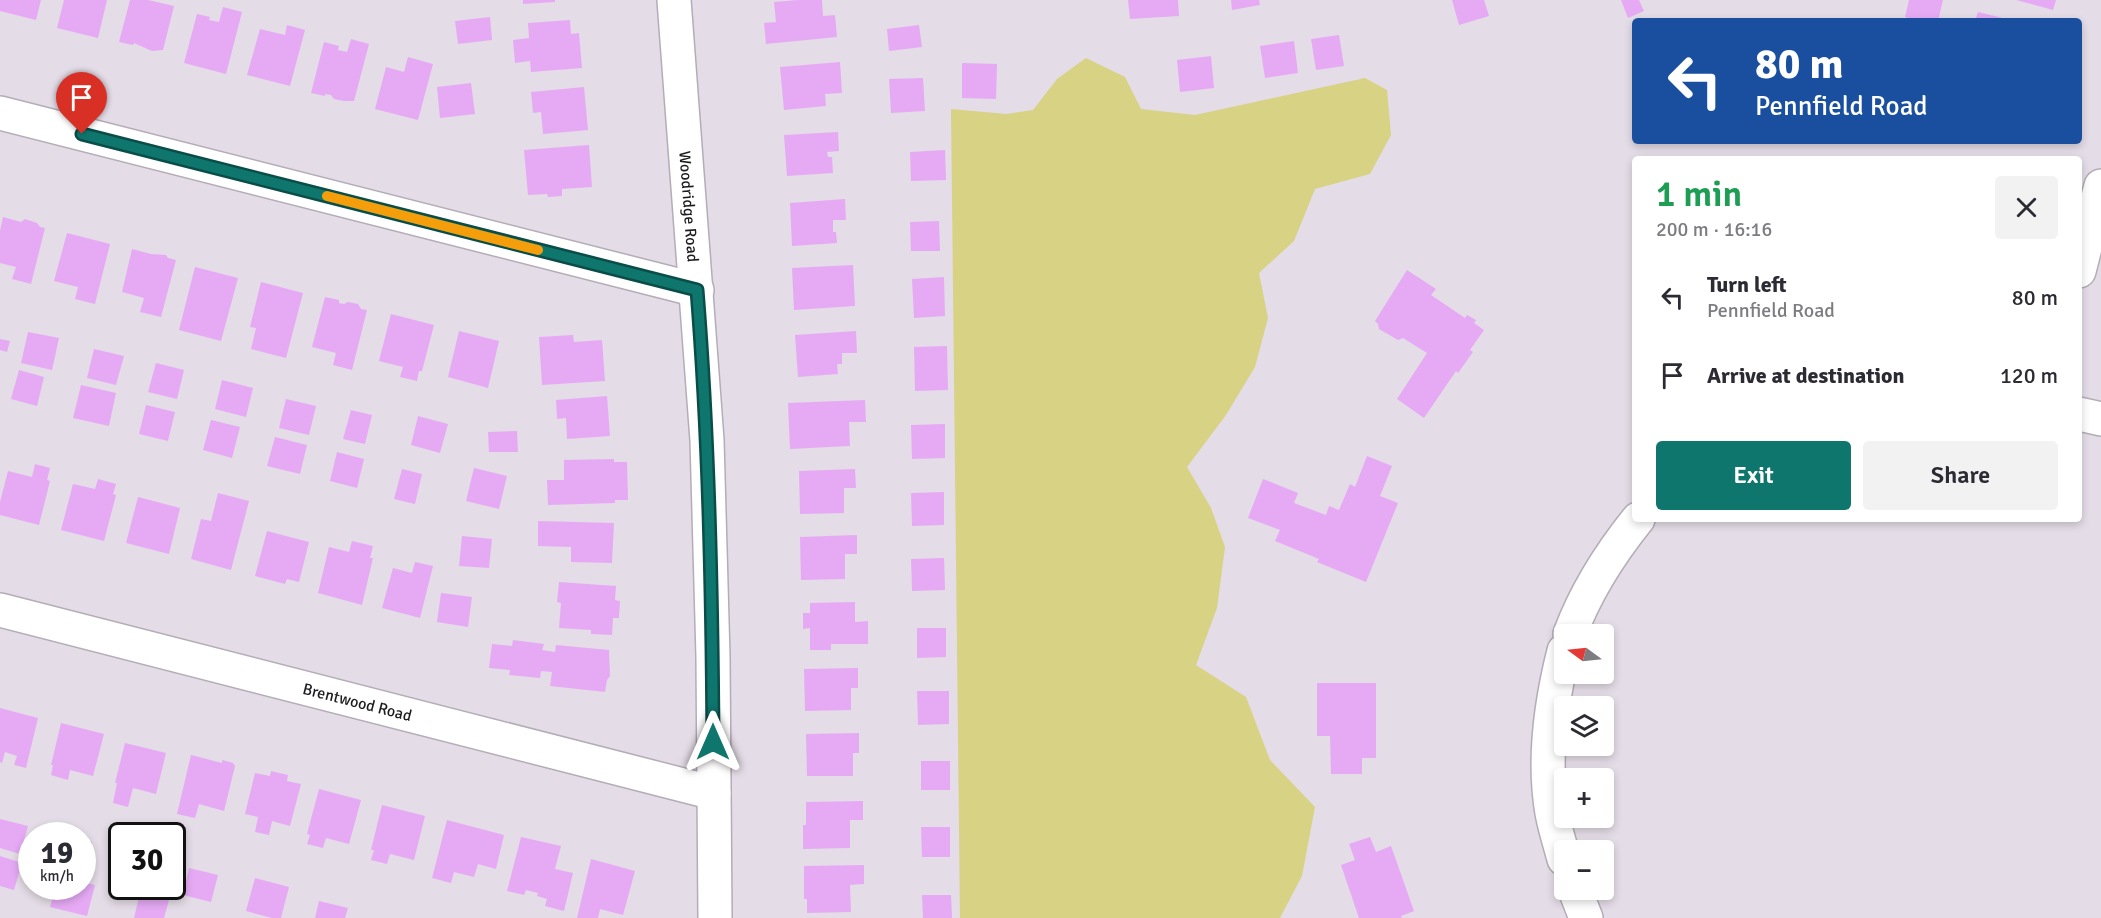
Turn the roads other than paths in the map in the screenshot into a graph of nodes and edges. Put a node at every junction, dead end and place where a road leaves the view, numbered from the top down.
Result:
1 (674, 0) edge
2 (0, 113) edge
3 (2101, 186) edge
4 (2082, 259) edge
5 (697, 290) junction
6 (2082, 415) edge
7 (2101, 419) edge
8 (1635, 522) edge
9 (0, 610) edge
10 (1574, 624) edge
11 (1557, 684) edge
12 (714, 793) junction
13 (1559, 840) edge
14 (1579, 900) edge
15 (715, 918) edge
16 (1586, 918) edge

1 - 5 street, Woodridge Road
2 - 5 street
3 - 4 street
5 - 12 street, Woodridge Road
6 - 7 street
8 - 10 street
9 - 12 street, Brentwood Road
11 - 13 street
12 - 15 street, Woodridge Road
14 - 16 street

